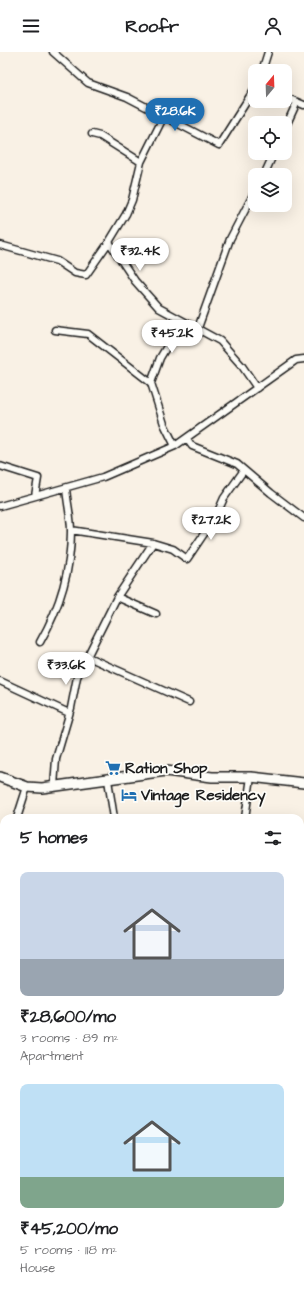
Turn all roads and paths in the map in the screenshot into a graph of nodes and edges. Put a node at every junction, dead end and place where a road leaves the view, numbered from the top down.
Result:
1 (53, 52) edge
2 (268, 52) edge
3 (264, 64) edge
4 (248, 99) edge
5 (292, 100) edge
6 (297, 102) junction
7 (304, 105) edge
8 (164, 116) junction
9 (291, 116) edge
10 (92, 134) dead end
11 (141, 162) junction
12 (248, 204) edge
13 (109, 242) junction
14 (0, 245) edge
15 (182, 321) junction
16 (198, 328) junction
17 (55, 330) dead end
18 (304, 359) edge
19 (151, 383) junction
20 (257, 388) junction
21 (187, 439) junction
22 (175, 446) junction
23 (0, 466) edge
24 (244, 470) junction
25 (66, 488) junction
26 (35, 496) junction
27 (0, 506) edge
28 (304, 518) edge
29 (71, 530) junction
30 (153, 543) junction
31 (117, 597) junction
32 (156, 614) dead end
33 (40, 642) dead end
34 (88, 658) junction
35 (0, 681) edge
36 (189, 702) dead end
37 (69, 713) junction
38 (0, 777) edge
39 (251, 777) junction
40 (108, 780) junction
41 (304, 784) edge
42 (54, 786) junction
43 (27, 787) junction
44 (18, 814) edge
45 (113, 814) edge
46 (246, 814) edge

1 - 8 street
2 - 3 street
4 - 8 street
5 - 6 street
6 - 7 street
6 - 9 street
8 - 11 street
10 - 11 street
11 - 13 street
12 - 16 street
13 - 14 street
13 - 15 street
15 - 16 street
15 - 19 street
16 - 20 street
17 - 19 street
18 - 20 street
19 - 22 street
20 - 21 street
21 - 22 street
21 - 24 street
22 - 25 street
23 - 26 street
24 - 28 street
24 - 30 street
25 - 26 street
25 - 29 street
26 - 27 street
29 - 30 street
29 - 33 street
30 - 31 street
31 - 32 street
31 - 34 street
34 - 36 street
34 - 37 street
35 - 37 street
37 - 42 street
38 - 43 main road
39 - 40 main road
39 - 41 main road
39 - 46 street
40 - 42 main road
40 - 45 street
42 - 43 main road
43 - 44 street

